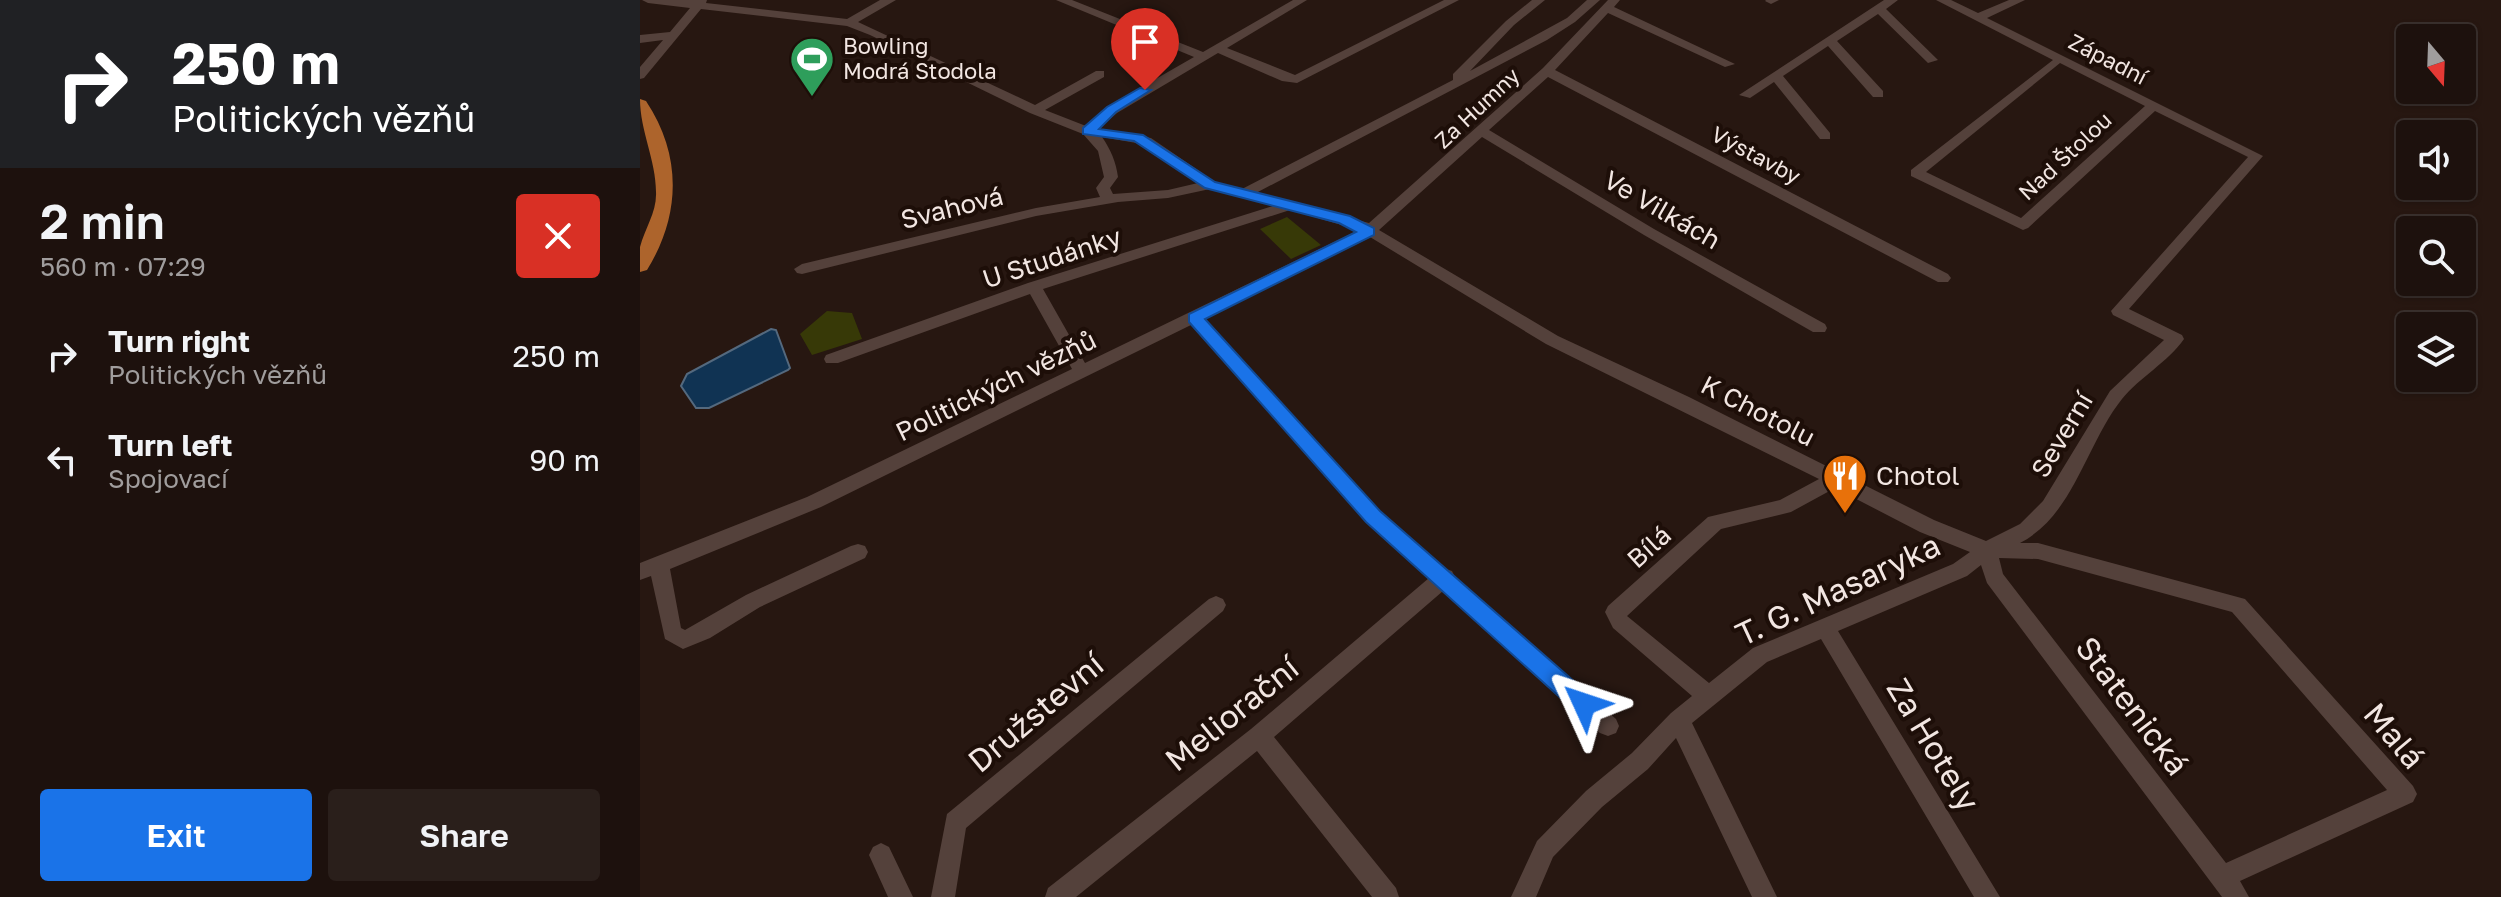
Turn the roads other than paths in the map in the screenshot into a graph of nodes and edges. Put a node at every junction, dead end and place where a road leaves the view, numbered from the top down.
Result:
1 (648, 0) edge
2 (869, 0) edge
3 (890, 0) edge
4 (1062, 0) edge
5 (1300, 0) edge
6 (1419, 0) edge
7 (1453, 0) edge
8 (1539, 0) edge
9 (1892, 0) edge
10 (1942, 0) edge
11 (2019, 0) edge
12 (701, 2) edge
13 (1605, 3) edge
14 (1439, 7) junction
15 (1880, 9) junction
16 (1980, 17) junction
17 (849, 23) junction
18 (672, 35) junction
19 (1543, 37) junction
20 (640, 39) edge
21 (1829, 40) junction
22 (1218, 49) junction
23 (640, 50) edge
24 (1568, 51) junction
25 (1204, 57) junction
26 (653, 60) junction
27 (1932, 60) dead end
28 (2054, 63) dead end
29 (1729, 64) dead end
30 (1547, 71) junction
31 (1100, 74) dead end
32 (640, 75) edge
33 (1775, 75) junction
34 (1443, 91) junction
35 (1878, 94) dead end
36 (1745, 95) dead end
37 (640, 104) edge
38 (2154, 105) junction
39 (1035, 110) junction
40 (1088, 131) junction
41 (1482, 131) junction
42 (1825, 136) dead end
43 (1210, 185) junction
44 (1243, 194) junction
45 (1115, 199) junction
46 (1288, 206) junction
47 (1368, 232) junction
48 (640, 266) edge
49 (802, 269) dead end
50 (1943, 278) dead end
51 (1034, 287) junction
52 (1194, 318) junction
53 (1819, 328) dead end
54 (2176, 339) joint
55 (832, 359) dead end
56 (1083, 373) junction
57 (1836, 479) junction
58 (1987, 550) junction
59 (858, 552) dead end
60 (649, 569) edge
61 (1445, 577) junction
62 (1216, 605) dead end
63 (2238, 605) joint
64 (1824, 626) junction
65 (1708, 696) junction
66 (1679, 720) junction
67 (1608, 726) dead end
68 (1259, 736) junction
69 (881, 855) dead end
70 (2222, 877) junction
71 (901, 897) edge
72 (943, 897) edge
73 (1057, 897) edge
74 (1387, 897) edge
75 (1523, 897) edge
76 (1765, 897) edge
77 (1988, 897) edge
78 (2237, 897) edge

1 - 12 street
2 - 17 street
3 - 17 street
4 - 25 street
5 - 22 street
6 - 14 street
7 - 14 street
8 - 34 street
9 - 15 street
10 - 16 street, Západní
11 - 16 street
12 - 17 street
12 - 18 street
13 - 19 street
13 - 24 street, Za Humny
13 - 29 street
14 - 22 street
15 - 21 street
15 - 27 street
16 - 38 street, Západní
17 - 39 street
18 - 20 street
18 - 26 street
19 - 24 street
19 - 34 street
21 - 33 street
21 - 35 street
22 - 25 street
23 - 26 street
24 - 30 street, Za Humny
25 - 40 street
26 - 32 street
28 - 38 street, Nad Štolou
30 - 41 street, Za Humny
30 - 50 street, Výstavby
31 - 39 street
33 - 36 street
33 - 42 street
34 - 44 street
37 - 48 main road
38 - 54 street, Západní
39 - 40 street
40 - 43 street
40 - 45 street
41 - 47 street, Za Humny
41 - 53 street, Ve Vilkách
43 - 44 street, K Chotolu
43 - 45 street, Svahová
44 - 46 street, K Chotolu
45 - 49 street, Svahová
46 - 47 street, K Chotolu
46 - 51 street, U Studánky
47 - 52 street, Politických vězňů
47 - 57 street, K Chotolu
51 - 55 street, U Studánky
51 - 56 street
52 - 56 street, Politických vězňů
52 - 61 street
54 - 58 street, Severní
56 - 60 street, Politických vězňů
57 - 58 street, K Chotolu
57 - 65 street, Bílá
58 - 63 street, K Chotolu
58 - 64 street, T. G. Masaryka
58 - 70 street, Statenická
59 - 60 street
61 - 67 street
61 - 68 street, Meliorační
62 - 72 street, Družstevní
63 - 70 street, Malá
64 - 65 street, T. G. Masaryka
64 - 77 street, Za Hotely
65 - 66 street, T. G. Masaryka
66 - 75 street, T. G. Masaryka
66 - 76 street
68 - 73 street, Meliorační
68 - 74 street
69 - 71 street
70 - 78 street, Statenická

